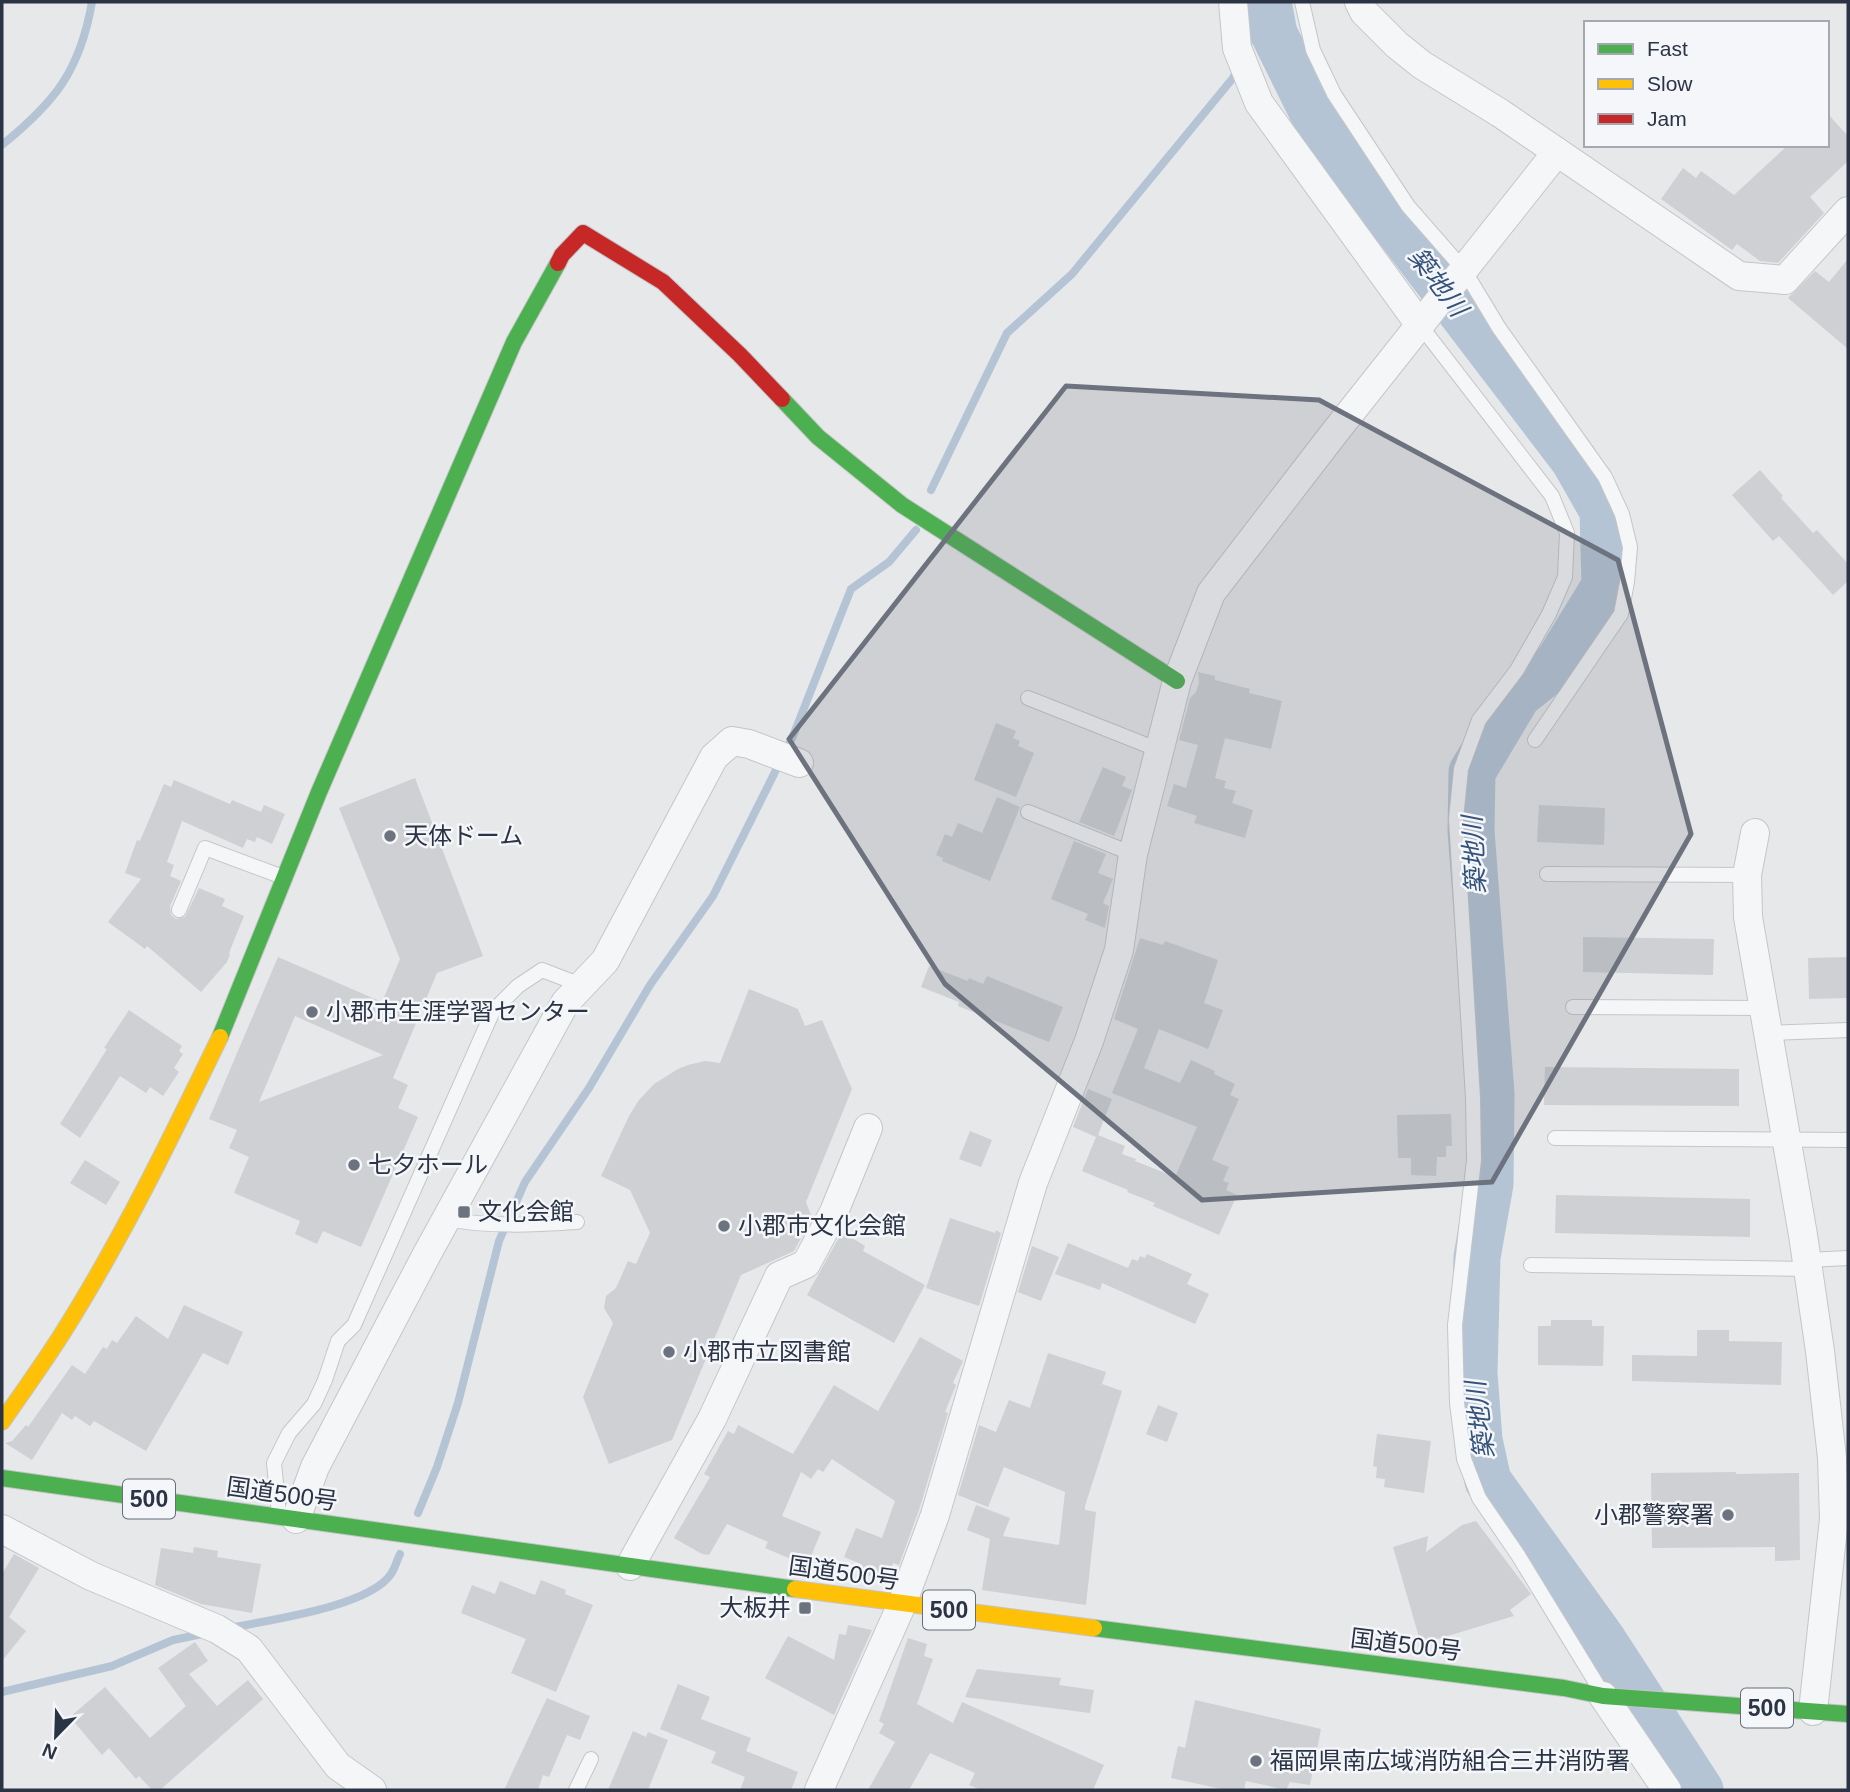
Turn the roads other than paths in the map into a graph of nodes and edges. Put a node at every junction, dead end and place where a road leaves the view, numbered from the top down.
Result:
1 (1233, 2) edge
2 (1302, 2) edge
3 (1359, 2) edge
4 (1557, 152) junction
5 (1848, 211) edge
6 (1462, 272) junction
7 (1423, 322) junction
8 (1177, 681) junction
9 (1028, 698) dead end
10 (1535, 740) dead end
11 (1159, 750) junction
12 (799, 763) dead end
13 (1028, 811) dead end
14 (1755, 833) dead end
15 (1133, 854) junction
16 (1547, 874) dead end
17 (1747, 875) junction
18 (285, 877) junction
19 (179, 909) dead end
20 (582, 985) junction
21 (1573, 1007) dead end
22 (1766, 1020) junction
23 (1848, 1030) edge
24 (868, 1128) dead end
25 (1555, 1138) dead end
26 (1848, 1140) edge
27 (1788, 1141) junction
28 (446, 1219) junction
29 (577, 1222) dead end
30 (1848, 1258) edge
31 (1531, 1265) dead end
32 (1807, 1265) junction
33 (2, 1422) edge
34 (2, 1478) edge
35 (288, 1518) junction
36 (2, 1529) edge
37 (630, 1566) junction
38 (902, 1604) junction
39 (1603, 1696) junction
40 (1813, 1711) junction
41 (1848, 1714) edge
42 (591, 1759) dead end
43 (372, 1790) edge
44 (576, 1790) edge
45 (818, 1790) edge
46 (1667, 1790) edge

1 - 7 street
2 - 6 lane
3 - 4 street
4 - 5 street
4 - 6 street
6 - 7 street
6 - 10 lane
7 - 8 street
7 - 39 lane
8 - 11 street
8 - 18 main road
9 - 11 lane
11 - 15 street
12 - 20 street
13 - 15 lane
14 - 17 street
15 - 38 street
16 - 17 lane
17 - 22 street
18 - 19 lane
18 - 33 main road
20 - 28 street
20 - 35 lane
21 - 22 lane
22 - 23 lane
22 - 27 street
24 - 37 street
25 - 27 lane
26 - 27 lane
27 - 32 street
28 - 29 lane
28 - 35 street
30 - 32 lane
31 - 32 lane
32 - 40 street
34 - 35 main road, 国道500号 / 500
35 - 37 main road, 国道500号 / 500
36 - 43 street
37 - 38 main road, 国道500号 / 500
38 - 39 main road, 国道500号 / 500
38 - 45 street
39 - 40 main road, 国道500号 / 500
39 - 46 street
40 - 41 main road, 国道500号 / 500
42 - 44 lane

